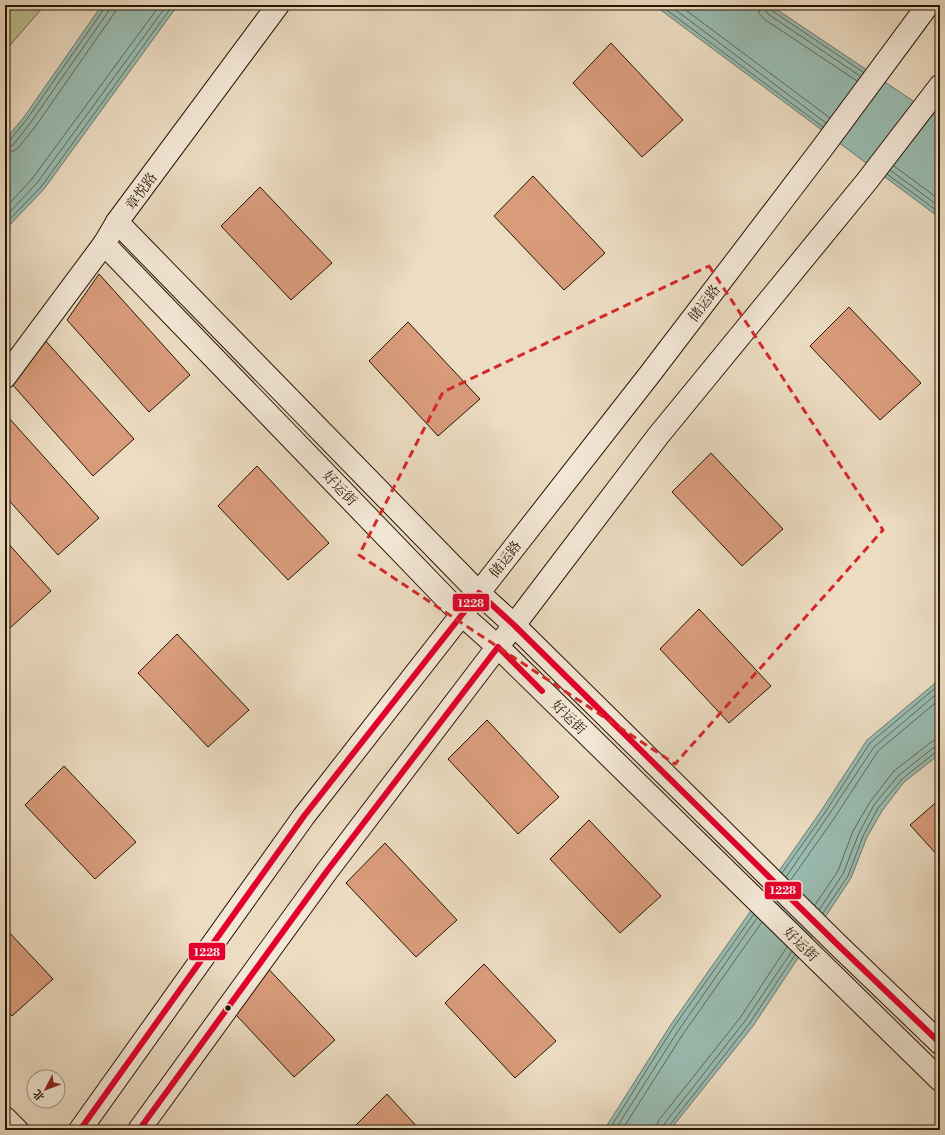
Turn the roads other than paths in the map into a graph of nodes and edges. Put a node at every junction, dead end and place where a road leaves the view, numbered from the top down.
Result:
1 (278, 5) edge
2 (930, 8) edge
3 (935, 93) edge
4 (117, 222) junction
5 (104, 244) junction
6 (5, 377) edge
7 (479, 593) junction
8 (462, 615) junction
9 (514, 625) junction
10 (498, 647) junction
11 (940, 1043) edge
12 (940, 1080) edge
13 (5, 1118) edge
14 (17, 1130) edge
15 (80, 1130) edge
16 (139, 1130) edge

1 - 4 street, 章悦路
2 - 7 street, 储运路
3 - 9 street
4 - 5 street, 章悦路
4 - 7 street, 好运街
5 - 6 street, 章悦路
5 - 8 street, 好运街
7 - 8 street, 储运路
7 - 9 street, 好运街
8 - 10 street, 好运街
8 - 15 street, 储运路
9 - 10 street
9 - 11 street, 好运街
10 - 12 street, 好运街
10 - 16 street
13 - 14 street

